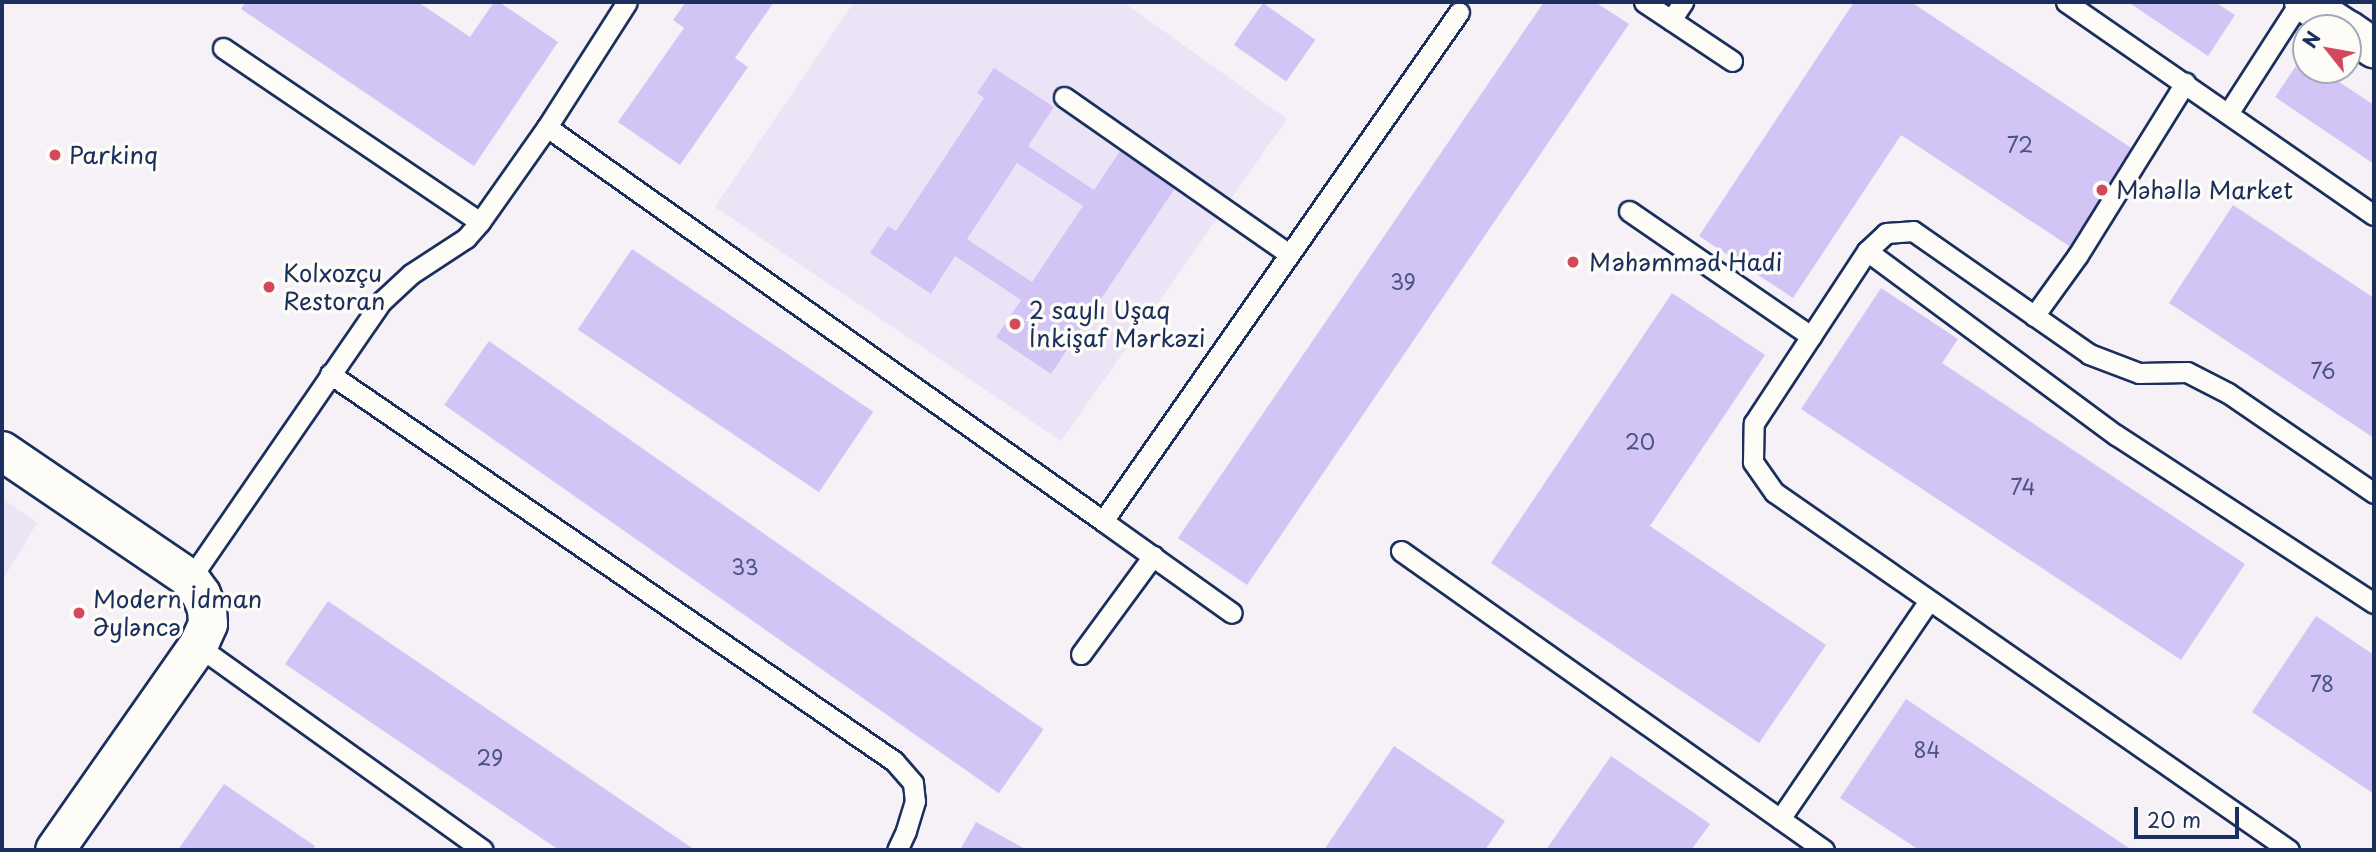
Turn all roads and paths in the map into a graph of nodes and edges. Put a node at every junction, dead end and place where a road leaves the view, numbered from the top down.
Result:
1 (1644, 2) edge
2 (1683, 2) edge
3 (2066, 2) edge
4 (2302, 2) edge
5 (624, 3) edge
6 (1459, 12) dead end
7 (2322, 14) edge
8 (1671, 20) junction
9 (223, 48) dead end
10 (1732, 61) dead end
11 (2185, 83) junction
12 (1064, 97) dead end
13 (2229, 112) junction
14 (547, 127) junction
15 (1629, 211) dead end
16 (2374, 215) edge
17 (480, 222) junction
18 (1867, 251) junction
19 (1289, 254) junction
20 (2034, 316) junction
21 (1811, 336) junction
22 (330, 374) junction
23 (2, 451) edge
24 (2374, 493) edge
25 (1103, 521) junction
26 (1401, 551) dead end
27 (1153, 556) junction
28 (190, 579) junction
29 (1928, 601) junction
30 (2374, 603) edge
31 (1232, 613) dead end
32 (198, 646) junction
33 (1081, 654) dead end
34 (1780, 820) junction
35 (55, 850) edge
36 (483, 850) edge
37 (897, 850) edge
38 (1824, 850) edge
39 (2289, 850) edge

1 - 8 lane
2 - 8 lane
3 - 11 lane
4 - 7 street
4 - 13 lane
5 - 14 lane
6 - 19 lane
8 - 10 lane
9 - 17 lane
11 - 13 lane
11 - 20 lane
12 - 19 lane
13 - 16 lane
14 - 17 lane
14 - 25 lane
15 - 21 lane
17 - 22 lane
18 - 20 lane
18 - 21 lane
18 - 30 lane
19 - 25 lane
20 - 24 lane
21 - 29 lane
22 - 28 lane
22 - 37 lane
23 - 28 street
25 - 27 lane
26 - 34 lane
27 - 31 lane
27 - 33 lane
28 - 32 street
29 - 34 lane
29 - 39 lane
32 - 35 street
32 - 36 lane
34 - 38 lane

